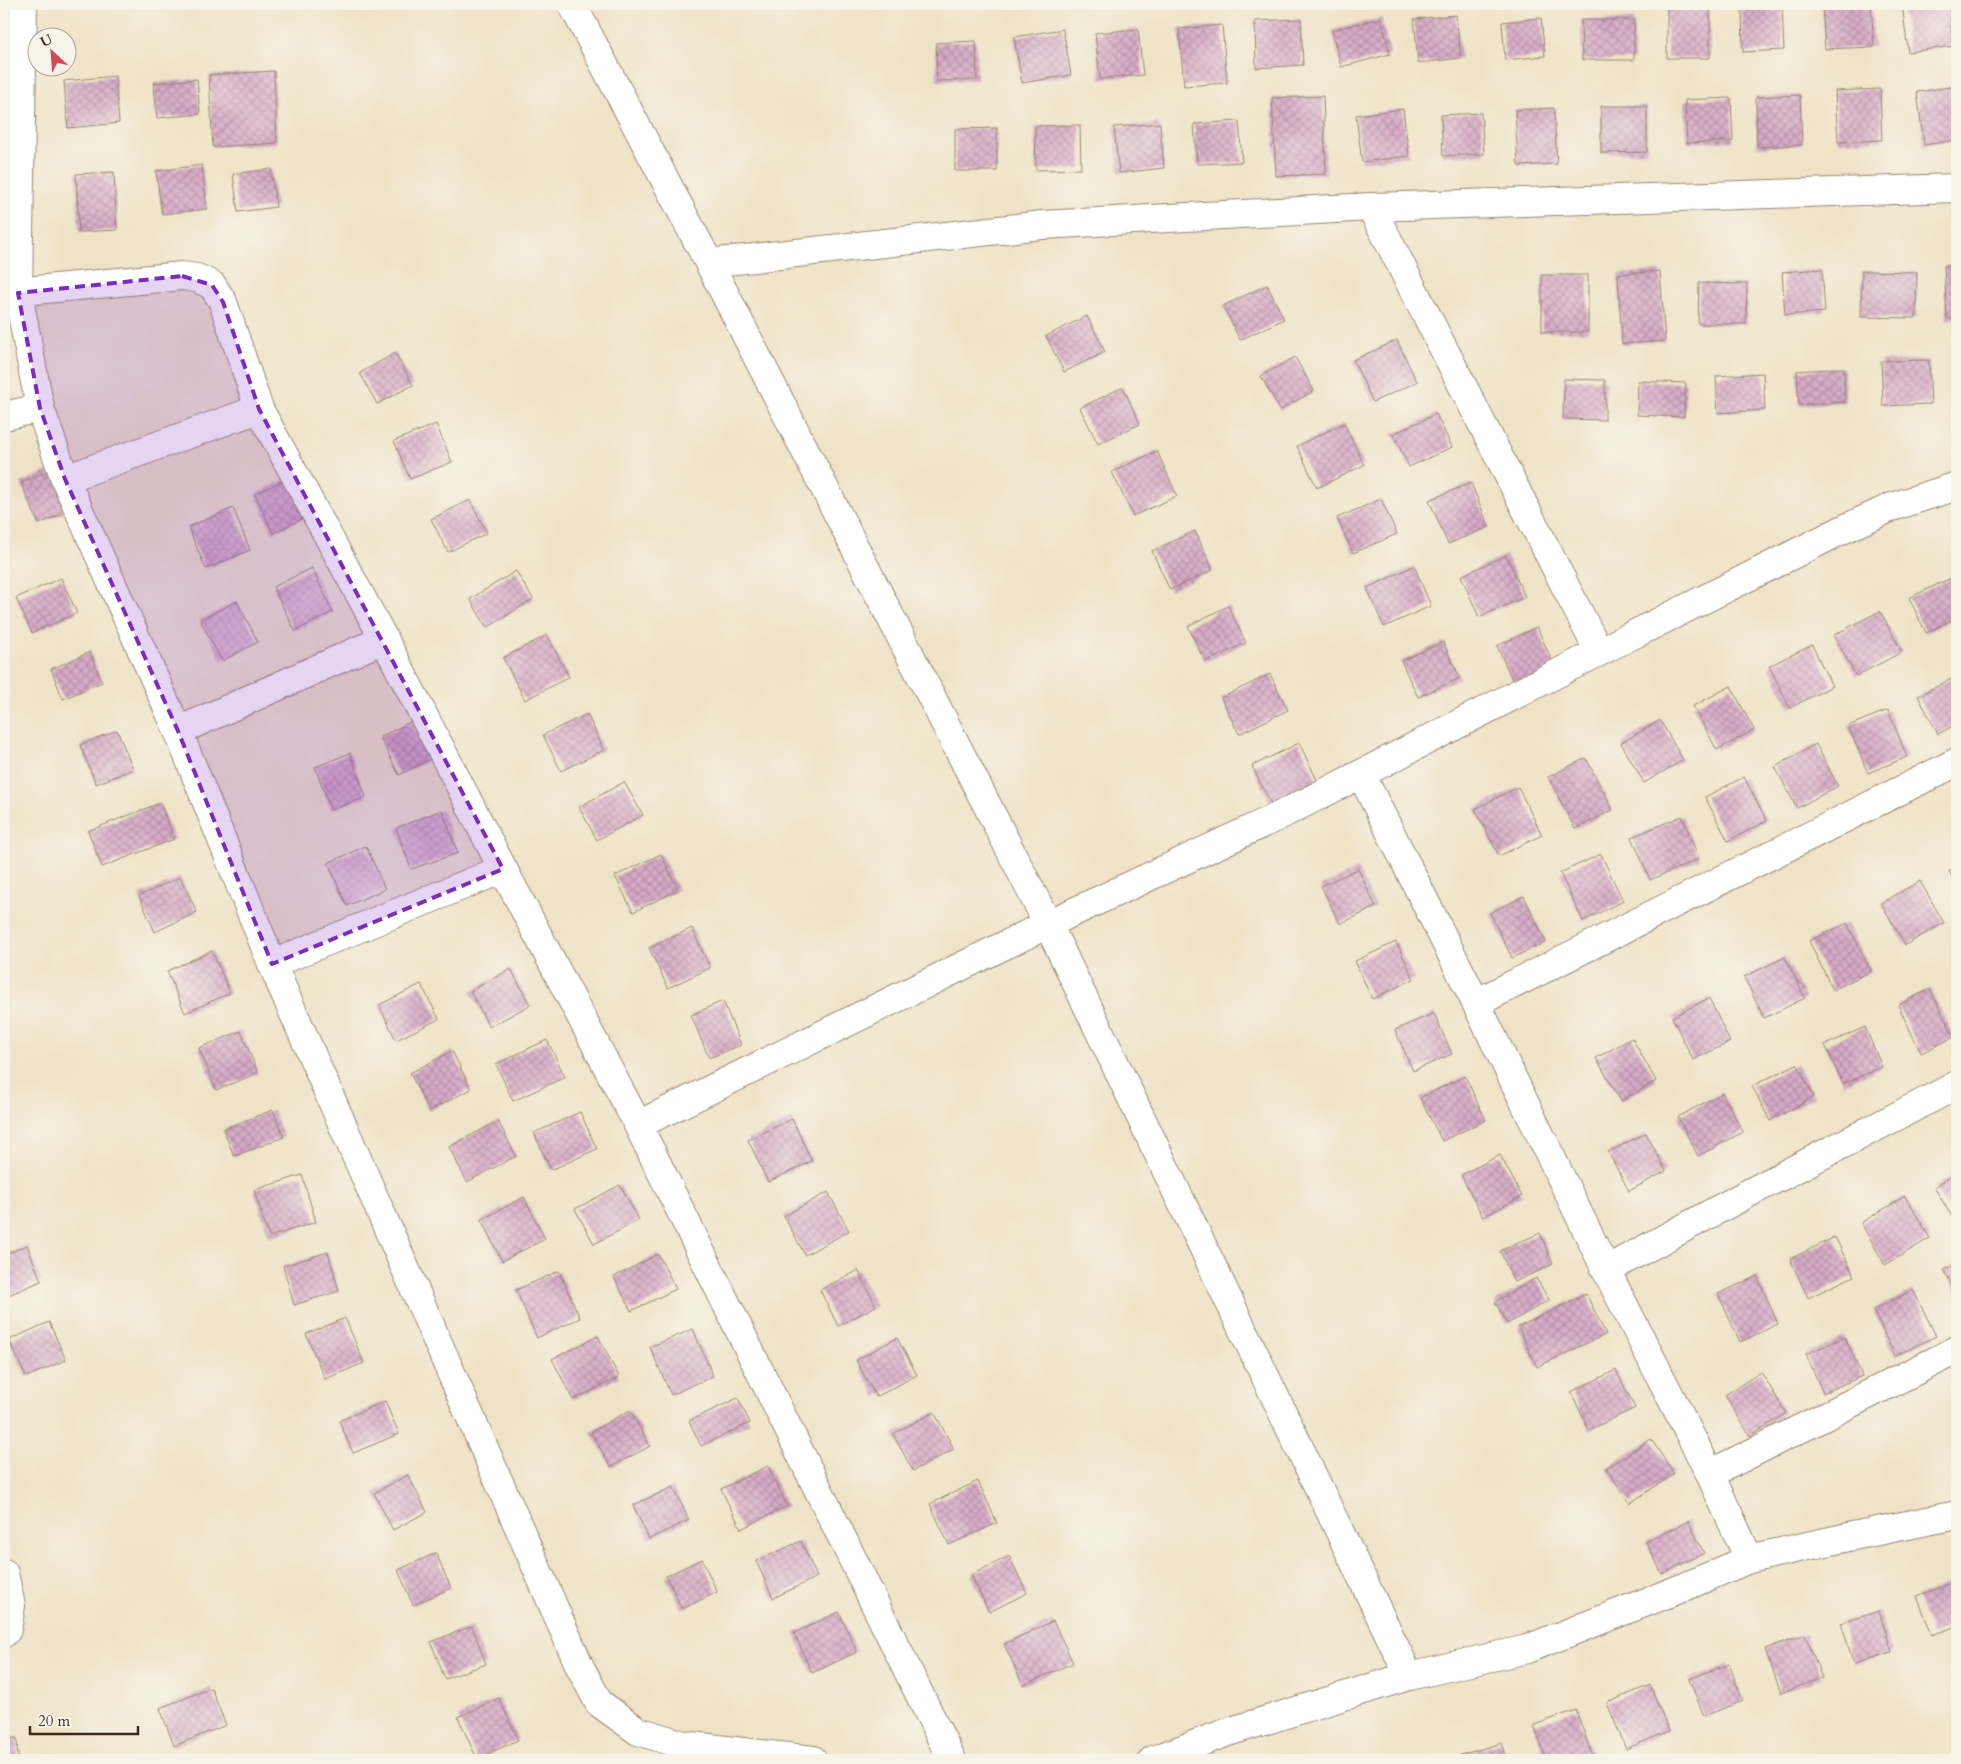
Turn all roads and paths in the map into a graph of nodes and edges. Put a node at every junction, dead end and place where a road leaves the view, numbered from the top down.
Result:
1 (23, 4) edge
2 (572, 4) edge
3 (1957, 188) edge
4 (1371, 207) junction
5 (709, 263) junction
6 (11, 293) edge
7 (40, 408) junction
8 (259, 409) junction
9 (4, 416) edge
10 (65, 479) junction
11 (1957, 486) edge
12 (384, 639) junction
13 (1599, 652) junction
14 (178, 731) junction
15 (1957, 762) edge
16 (1361, 774) junction
17 (503, 870) junction
18 (1048, 924) junction
19 (272, 964) junction
20 (1476, 1003) junction
21 (1957, 1085) edge
22 (638, 1125) junction
23 (1606, 1270) junction
24 (1957, 1350) edge
25 (1710, 1474) junction
26 (1957, 1515) edge
27 (1749, 1559) junction
28 (4, 1573) edge
29 (4, 1633) edge
30 (1409, 1676) junction
31 (814, 1760) edge
32 (952, 1760) edge
33 (1153, 1760) edge

1 - 6 street
2 - 5 street
3 - 4 street
4 - 5 street
4 - 13 street
5 - 18 street
6 - 7 street
6 - 8 street
7 - 9 street
7 - 10 street
8 - 10 street
8 - 12 street
10 - 14 street
11 - 13 street
12 - 14 street
12 - 17 street
13 - 16 street
14 - 19 street
15 - 20 street
16 - 18 street
16 - 20 street
17 - 19 street
17 - 22 street
18 - 22 street
18 - 30 street
19 - 31 street
20 - 23 street
21 - 23 street
22 - 32 street
23 - 25 street
24 - 25 street
25 - 27 street
26 - 27 street
27 - 30 street
28 - 29 street
30 - 33 street

